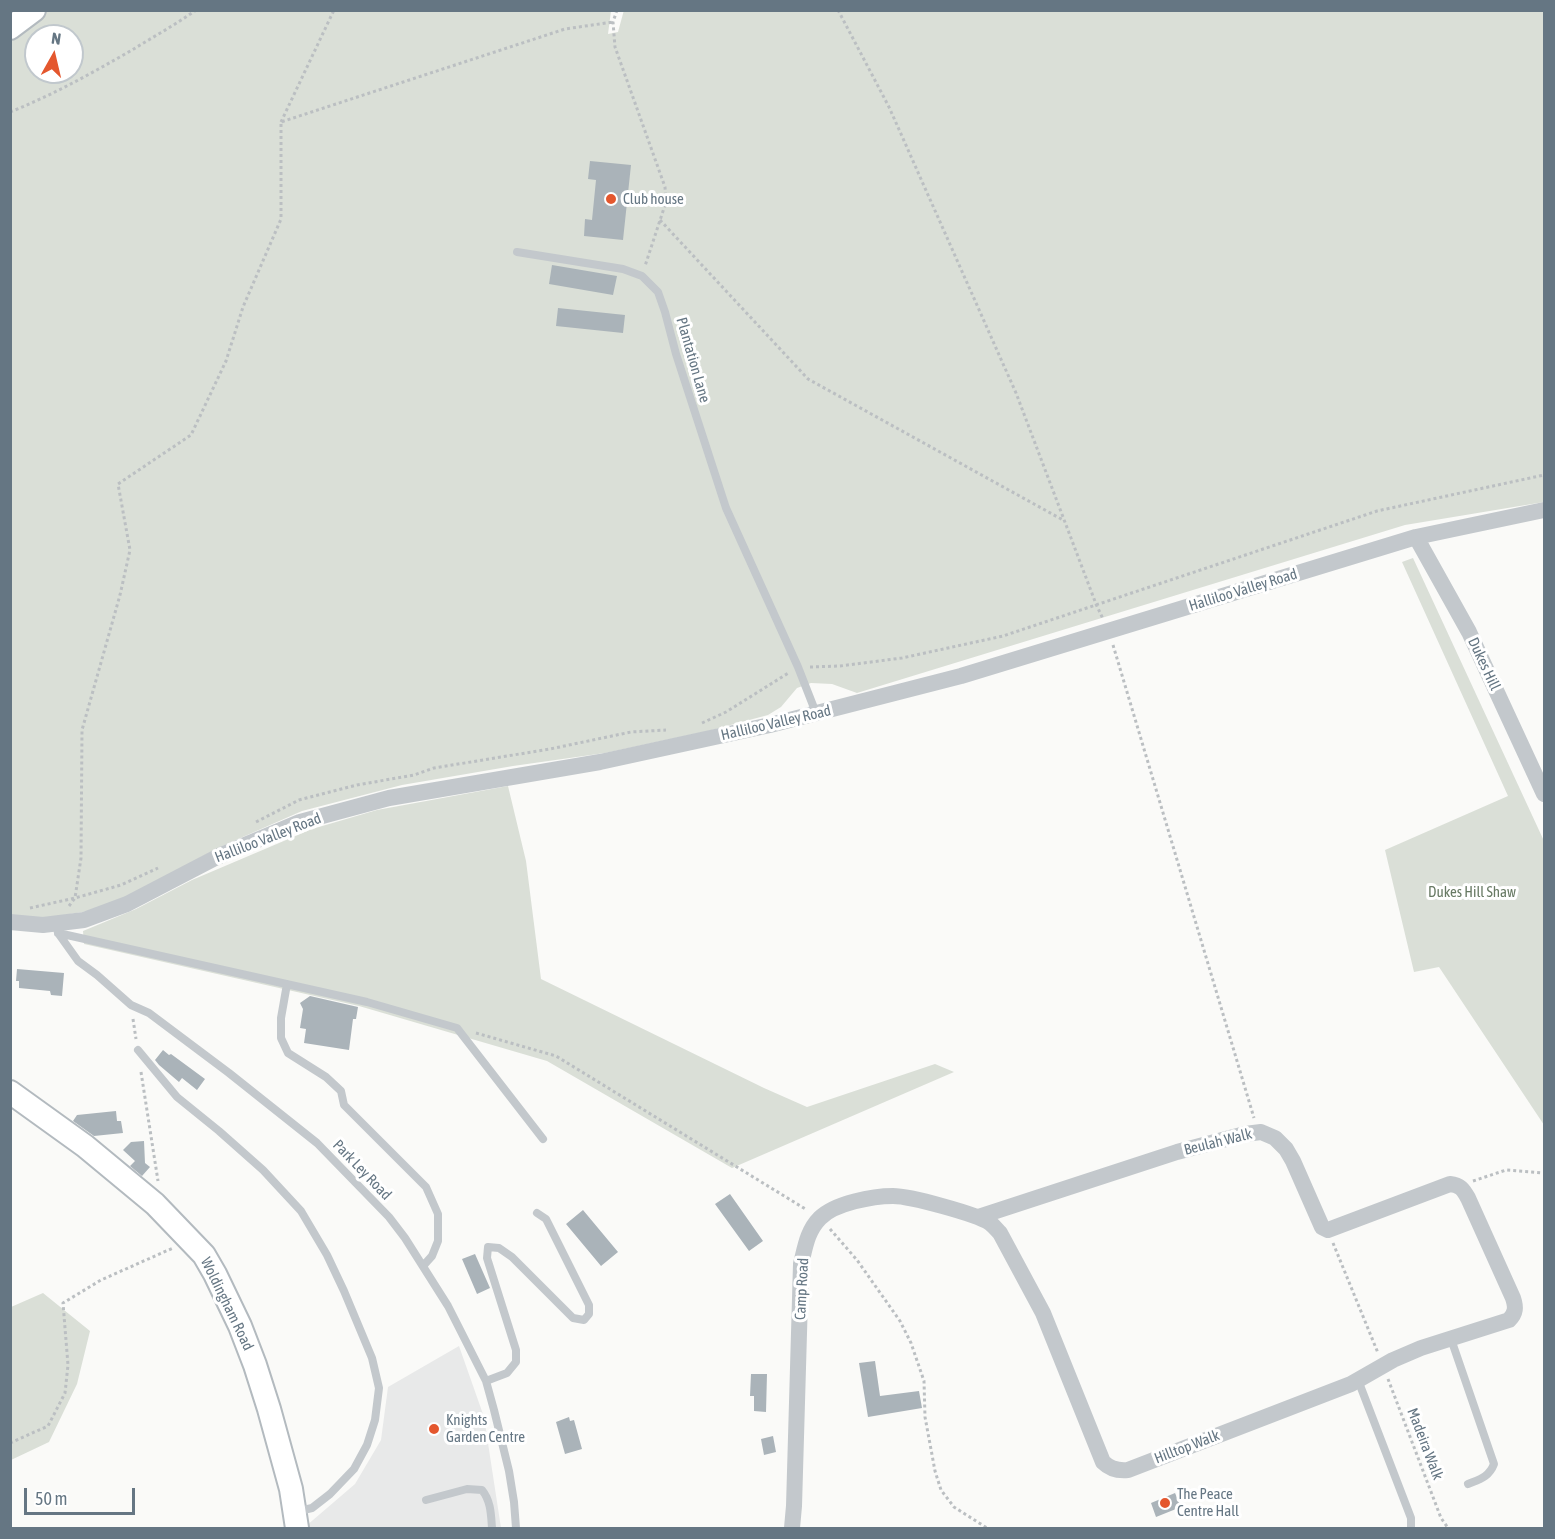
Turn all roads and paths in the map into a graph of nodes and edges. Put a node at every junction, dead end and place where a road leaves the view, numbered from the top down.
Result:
1 (34, 10) edge
2 (196, 10) edge
3 (334, 10) edge
4 (617, 10) edge
5 (838, 10) edge
6 (613, 22) junction
7 (10, 28) edge
8 (10, 112) edge
9 (281, 122) junction
10 (660, 220) junction
11 (517, 252) dead end
12 (642, 276) junction
13 (1545, 475) edge
14 (1545, 510) edge
15 (1064, 520) junction
16 (1416, 537) junction
17 (1096, 604) junction
18 (1108, 631) junction
19 (798, 667) junction
20 (817, 714) junction
21 (1545, 794) edge
22 (27, 908) dead end
23 (10, 922) edge
24 (57, 928) junction
25 (286, 984) junction
26 (131, 1005) junction
27 (457, 1028) junction
28 (138, 1050) junction
29 (10, 1092) edge
30 (1261, 1132) junction
31 (543, 1140) dead end
32 (1545, 1173) edge
33 (1458, 1185) junction
34 (159, 1191) dead end
35 (537, 1213) dead end
36 (978, 1217) junction
37 (820, 1218) junction
38 (1328, 1230) junction
39 (191, 1240) junction
40 (423, 1266) junction
41 (1451, 1339) junction
42 (1383, 1366) junction
43 (1358, 1380) junction
44 (486, 1381) junction
45 (10, 1443) edge
46 (1468, 1484) dead end
47 (426, 1500) dead end
48 (296, 1520) edge
49 (492, 1528) edge
50 (516, 1528) edge
51 (792, 1528) edge
52 (987, 1528) edge
53 (1411, 1528) edge
54 (1448, 1528) edge

1 - 7 street
2 - 8 path
3 - 9 path
4 - 6 path
5 - 15 path
6 - 9 path
6 - 10 path
9 - 22 path
10 - 12 path
10 - 15 path
11 - 12 lane
12 - 19 lane, Plantation Lane
13 - 17 path
14 - 16 street, Halliloo Valley Road
15 - 17 path
16 - 18 street, Halliloo Valley Road
16 - 21 street, Dukes Hill
17 - 18 path
17 - 19 path
18 - 20 street, Halliloo Valley Road
18 - 30 path
19 - 20 lane, Plantation Lane
20 - 24 street, Halliloo Valley Road
23 - 24 street, Halliloo Valley Road
24 - 25 lane
24 - 26 lane, Park Ley Road
25 - 27 lane
25 - 40 lane
26 - 28 path
26 - 40 lane, Park Ley Road
27 - 31 lane
27 - 37 path
28 - 34 path
28 - 48 lane
29 - 39 street, Woldingham Road
30 - 36 street, Beulah Walk
30 - 38 street, Beulah Walk
32 - 33 path
33 - 38 street
33 - 41 street, Hilltop Walk
35 - 44 lane
36 - 37 street
36 - 43 street, Hilltop Walk
37 - 51 street, Camp Road
37 - 52 path
38 - 42 path, Madeira Walk
39 - 45 path
39 - 48 street, Woldingham Road
40 - 44 lane, Park Ley Road
41 - 42 street, Hilltop Walk
41 - 46 lane
42 - 43 street, Hilltop Walk
42 - 54 path, Madeira Walk
43 - 53 lane
44 - 50 lane, Park Ley Road
47 - 49 lane

